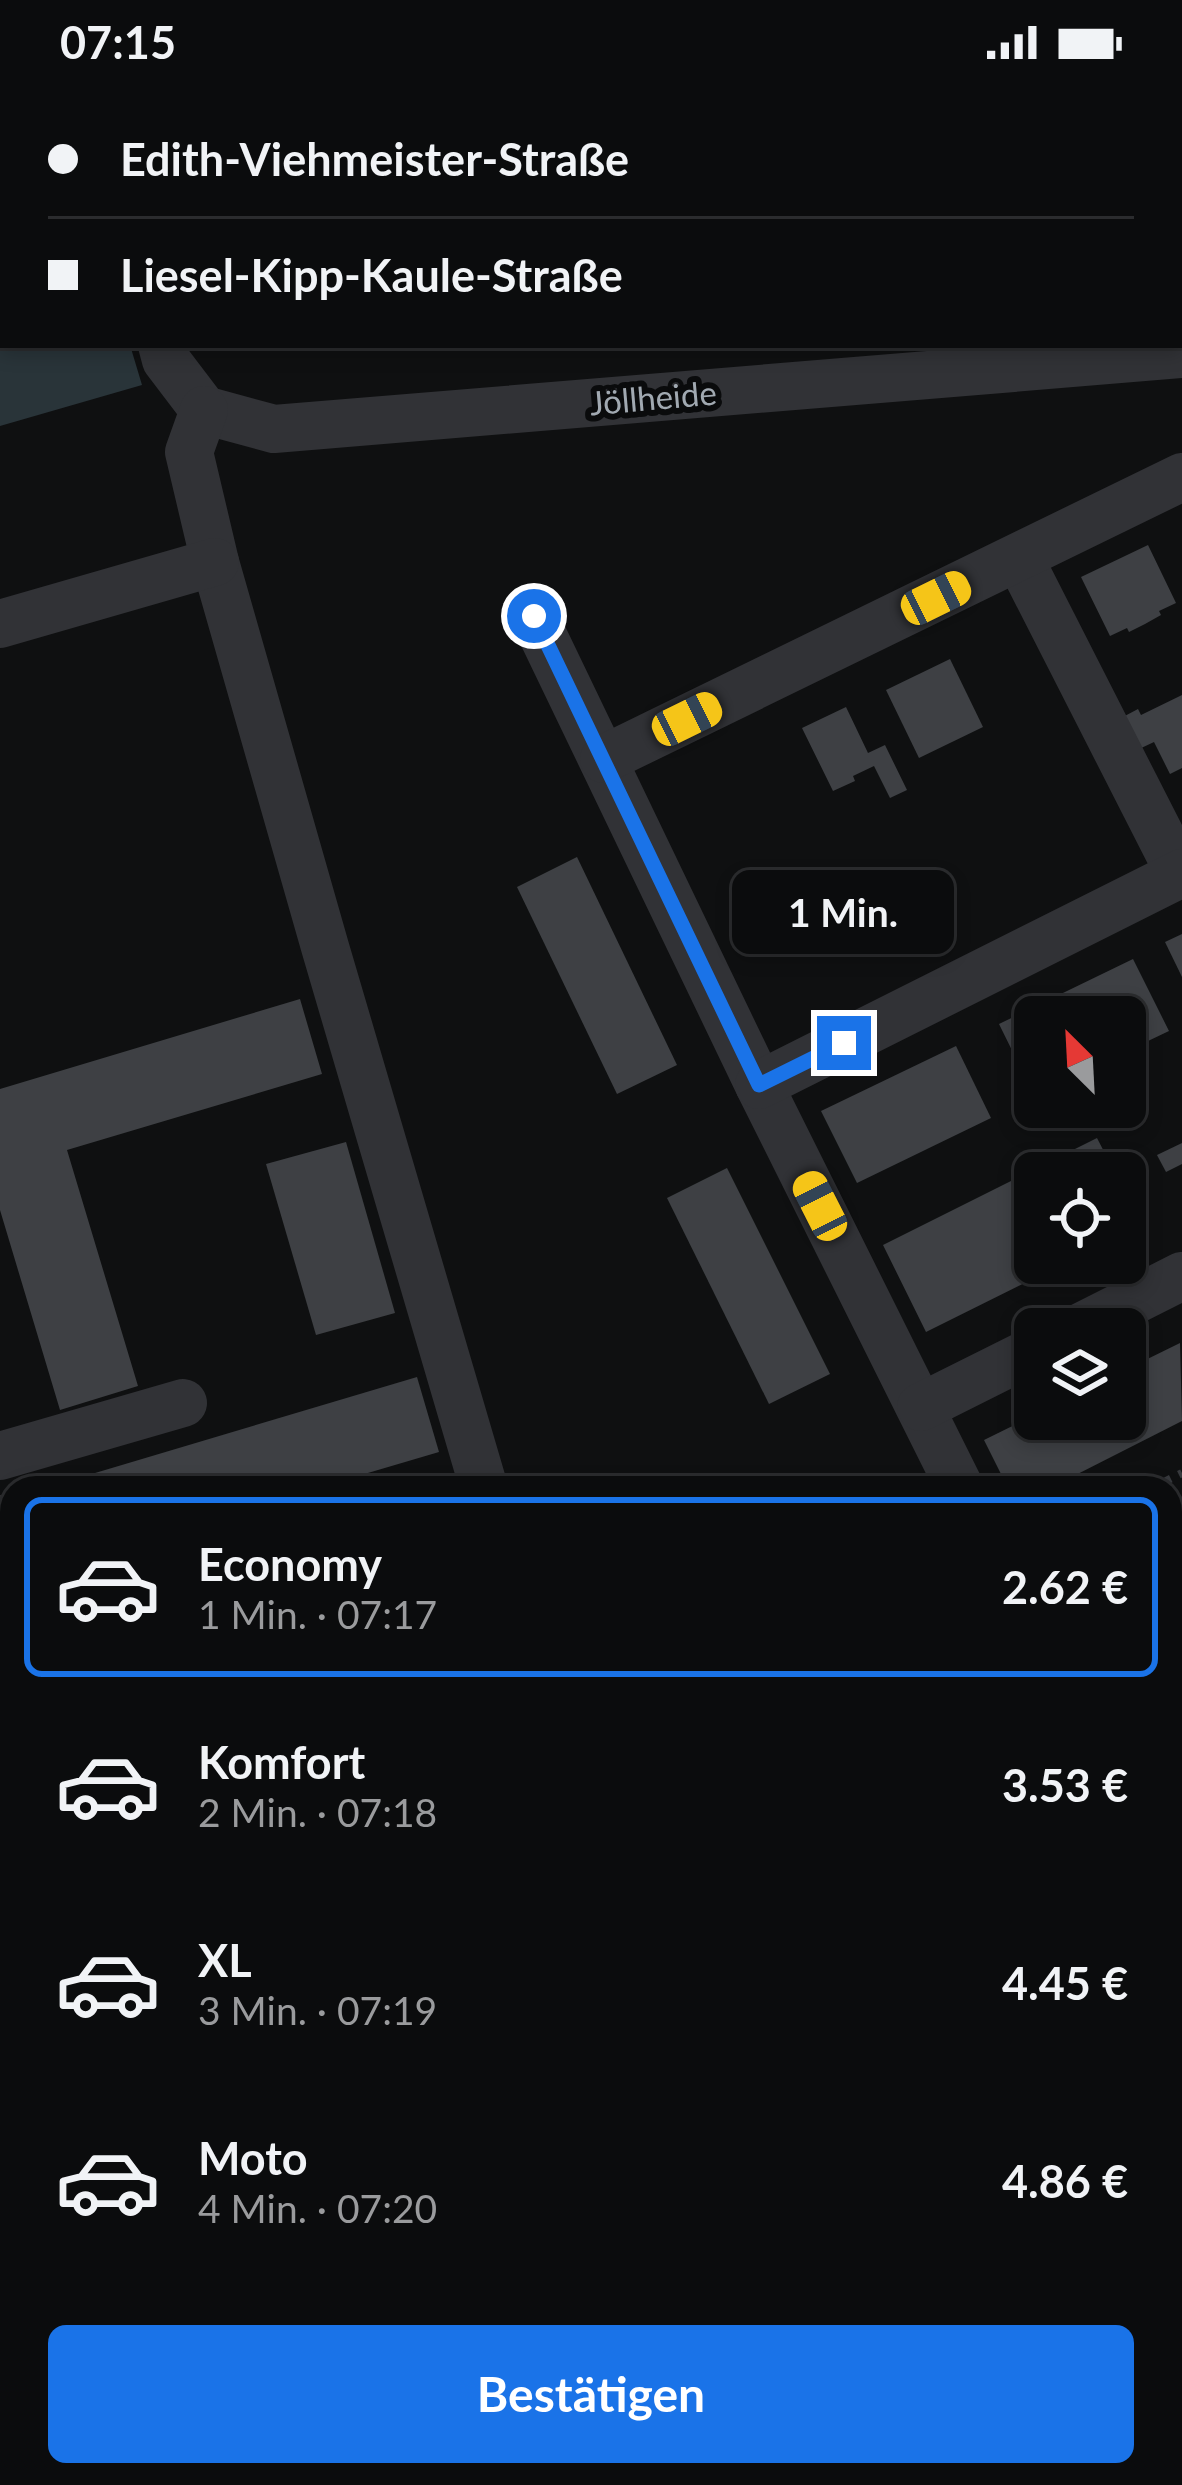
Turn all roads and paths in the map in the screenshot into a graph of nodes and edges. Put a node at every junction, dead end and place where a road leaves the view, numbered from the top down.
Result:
1 (163, 348) edge
2 (1182, 354) edge
3 (204, 410) junction
4 (1182, 477) edge
5 (1019, 558) junction
6 (215, 562) junction
7 (534, 616) dead end
8 (0, 624) edge
9 (604, 759) junction
10 (1181, 873) edge
11 (759, 1085) junction
12 (1182, 1276) edge
13 (1119, 1308) edge
14 (1014, 1360) edge
15 (183, 1403) dead end
16 (921, 1407) junction
17 (0, 1456) edge
18 (480, 1476) edge
19 (954, 1476) edge

1 - 3 street
2 - 3 street, Jöllheide
3 - 6 street
4 - 5 street
5 - 9 street
5 - 10 street
6 - 8 street
6 - 18 street
7 - 9 street
9 - 11 street
10 - 11 street
11 - 16 street
12 - 13 street
14 - 16 street
15 - 17 street
16 - 19 street

